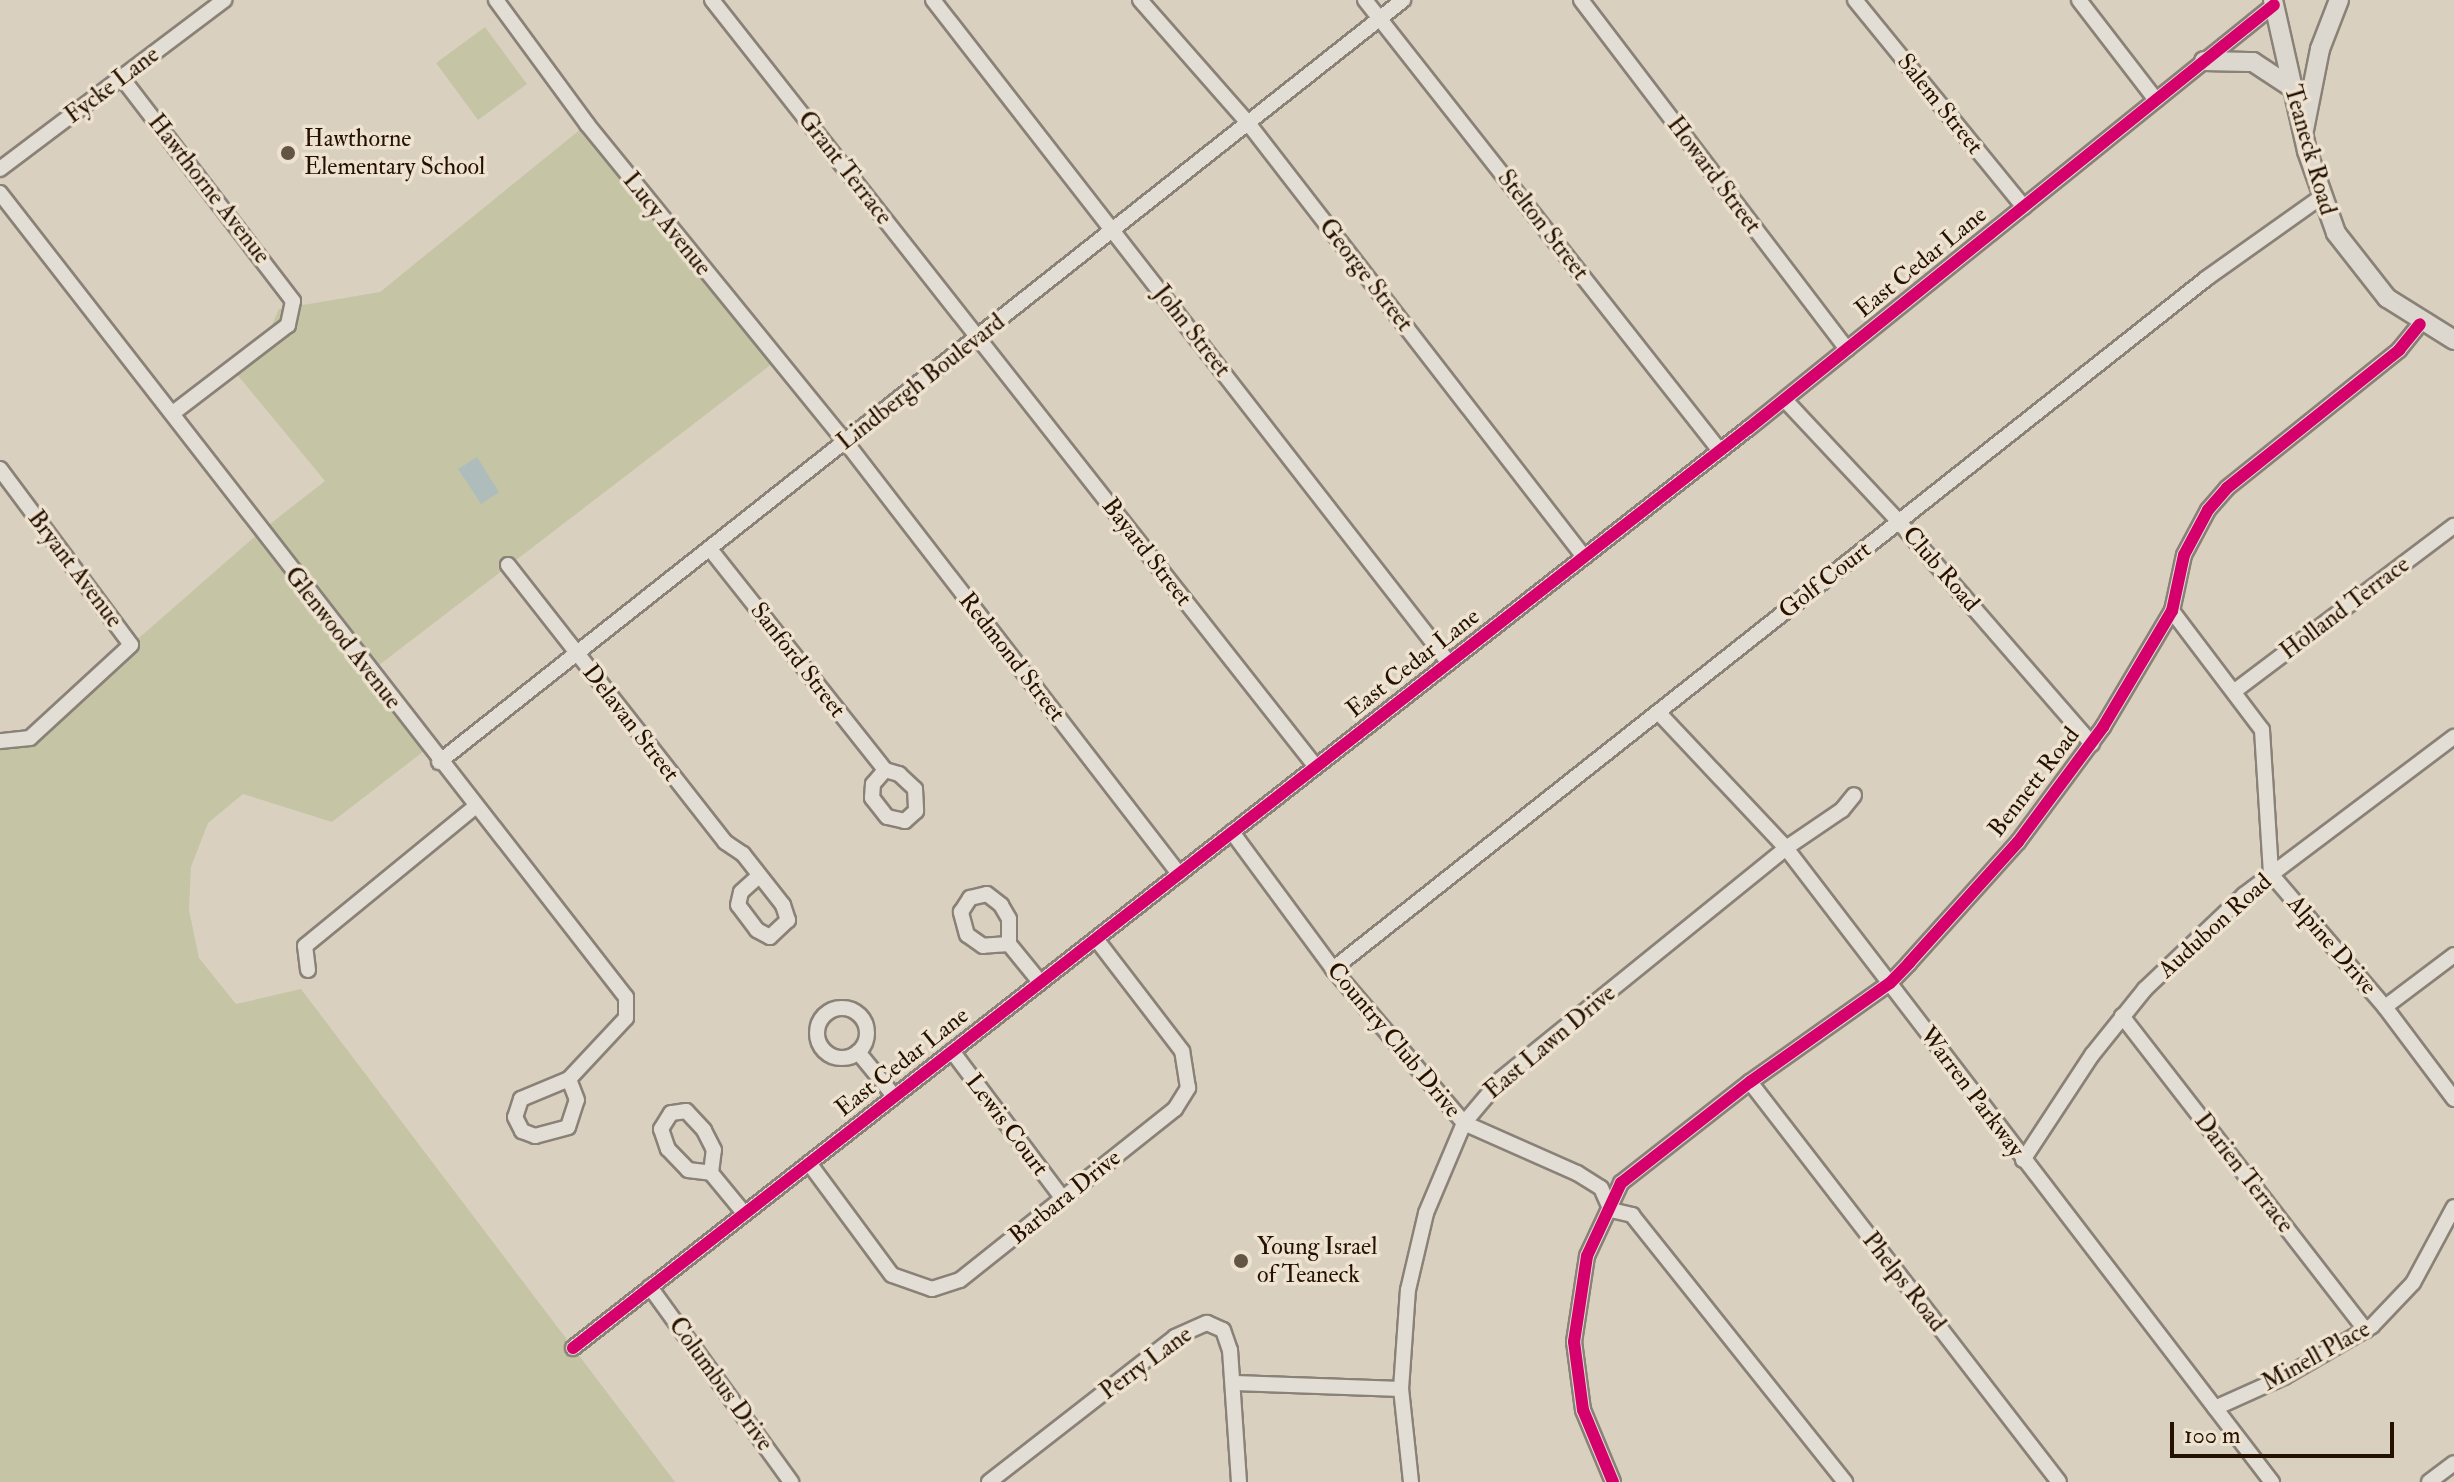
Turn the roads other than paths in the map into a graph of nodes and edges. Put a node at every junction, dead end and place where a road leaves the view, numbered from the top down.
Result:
1 (224, 0) edge
2 (496, 0) edge
3 (712, 0) edge
4 (933, 0) edge
5 (1140, 0) edge
6 (1365, 0) edge
7 (1403, 0) edge
8 (1581, 0) edge
9 (1855, 0) edge
10 (2079, 0) edge
11 (2339, 0) edge
12 (2276, 2) edge
13 (1380, 18) junction
14 (2204, 61) junction
15 (122, 78) junction
16 (2291, 87) junction
17 (2156, 100) junction
18 (1248, 123) junction
19 (2303, 137) junction
20 (0, 169) edge
21 (0, 193) edge
22 (2321, 197) junction
23 (2024, 207) junction
24 (1114, 230) junction
25 (2420, 324) junction
26 (979, 337) junction
27 (2454, 340) edge
28 (1847, 349) junction
29 (1785, 400) junction
30 (173, 413) junction
31 (845, 441) junction
32 (1720, 451) junction
33 (0, 469) edge
34 (1899, 522) junction
35 (2454, 526) edge
36 (710, 549) junction
37 (1584, 557) junction
38 (508, 565) dead end
39 (2172, 611) junction
40 (577, 654) junction
41 (1449, 663) junction
42 (2236, 690) junction
43 (1658, 712) junction
44 (2454, 737) edge
45 (0, 741) edge
46 (2092, 744) junction
47 (439, 762) junction
48 (1316, 767) junction
49 (885, 770) dead end
50 (1854, 795) dead end
51 (475, 807) junction
52 (1232, 832) junction
53 (1786, 848) junction
54 (1179, 874) junction
55 (2271, 874) junction
56 (759, 876) dead end
57 (1096, 939) junction
58 (1009, 944) dead end
59 (2454, 955) edge
60 (1333, 969) junction
61 (308, 970) dead end
62 (1040, 982) junction
63 (1890, 983) junction
64 (2385, 1007) junction
65 (2122, 1016) junction
66 (952, 1051) junction
67 (858, 1052) dead end
68 (569, 1079) junction
69 (1750, 1082) junction
70 (894, 1096) junction
71 (2454, 1099) edge
72 (1464, 1123) junction
73 (2023, 1160) junction
74 (809, 1163) junction
75 (711, 1173) junction
76 (1063, 1199) junction
77 (2454, 1207) edge
78 (1611, 1210) junction
79 (744, 1213) junction
80 (650, 1287) junction
81 (2366, 1331) junction
82 (573, 1348) dead end
83 (1235, 1383) junction
84 (1401, 1389) junction
85 (2215, 1408) junction
86 (2454, 1463) edge
87 (994, 1480) edge
88 (791, 1482) edge
89 (1239, 1482) edge
90 (1411, 1482) edge
91 (1613, 1482) edge
92 (1845, 1482) edge
93 (2059, 1482) edge
94 (2272, 1482) edge
95 (2429, 1482) edge

1 - 15 street, Fycke Lane
2 - 31 street, Lucy Avenue
3 - 26 street, Grant Terrace
4 - 24 street, John Street
5 - 18 street, George Street
6 - 13 street, Stelton Street
7 - 13 street, Lindbergh Boulevard
8 - 28 street, Howard Street
9 - 23 street, Salem Street
10 - 17 street
11 - 19 main road
12 - 14 street, East Cedar Lane
12 - 16 main road, Teaneck Road
13 - 18 street, Lindbergh Boulevard
13 - 32 street, Stelton Street
14 - 16 main road
14 - 17 street, East Cedar Lane
15 - 20 street, Fycke Lane
15 - 30 street, Hawthorne Avenue
16 - 19 main road, Teaneck Road
17 - 23 street, East Cedar Lane
18 - 24 street, Lindbergh Boulevard
18 - 37 street, George Street
19 - 22 main road, Teaneck Road
21 - 30 street, Glenwood Avenue
22 - 25 main road, Teaneck Road
22 - 34 street, Golf Court
23 - 28 street, East Cedar Lane
24 - 26 street, Lindbergh Boulevard
24 - 41 street, John Street
25 - 27 main road, Teaneck Road
25 - 39 street, Bennett Road
26 - 31 street, Lindbergh Boulevard
26 - 48 street, Bayard Street
28 - 29 street, East Cedar Lane
29 - 32 street, East Cedar Lane
29 - 34 street, Club Road
30 - 47 street, Glenwood Avenue
31 - 36 street, Lindbergh Boulevard
31 - 54 street, Redmond Street
32 - 37 street, East Cedar Lane
33 - 45 street, Bryant Avenue
34 - 43 street, Golf Court
34 - 46 street, Club Road
35 - 42 street, Holland Terrace
36 - 40 street, Lindbergh Boulevard
36 - 49 street, Sanford Street
37 - 41 street, East Cedar Lane
38 - 40 street, Delavan Street
39 - 42 street, Alpine Drive
39 - 46 street, Bennett Road
40 - 47 street, Lindbergh Boulevard
40 - 56 street, Delavan Street
41 - 48 street, East Cedar Lane
42 - 55 street, Alpine Drive
43 - 53 street, Warren Parkway
43 - 60 street, Golf Court
44 - 55 street, Audubon Road
46 - 63 street, Bennett Road
47 - 51 street, Glenwood Avenue
48 - 52 street, East Cedar Lane
50 - 53 street, East Lawn Drive
51 - 61 street
51 - 68 street, Glenwood Avenue
52 - 54 street, East Cedar Lane
52 - 60 street, Country Club Drive
53 - 63 street, Warren Parkway
53 - 72 street, East Lawn Drive
54 - 57 street, East Cedar Lane
55 - 64 street, Alpine Drive
55 - 65 street, Audubon Road
57 - 62 street, East Cedar Lane
57 - 76 street, Barbara Drive
58 - 62 street
59 - 64 street
60 - 72 street, Country Club Drive
62 - 66 street, East Cedar Lane
63 - 69 street, Bennett Road
63 - 73 street, Warren Parkway
64 - 71 street, Alpine Drive
65 - 73 street, Audubon Road
65 - 81 street, Darien Terrace
66 - 70 street, East Cedar Lane
66 - 76 street, Lewis Court
67 - 70 street
68 - 68 street, Glenwood Avenue
69 - 78 street, Bennett Road
69 - 93 street, Phelps Road
70 - 74 street, East Cedar Lane
72 - 78 street, Country Club Drive
72 - 84 street, East Lawn Drive
73 - 85 street, Warren Parkway
74 - 76 street, Barbara Drive
74 - 79 street, East Cedar Lane
75 - 75 street
75 - 79 street
77 - 81 street, Minell Place
78 - 91 street, Bennett Road
78 - 92 street, Country Club Drive
79 - 80 street, East Cedar Lane
80 - 82 street, East Cedar Lane
80 - 88 street, Columbus Drive
81 - 85 street, Minell Place
83 - 84 street
83 - 87 street, Perry Lane
83 - 89 street, Perry Lane
84 - 90 street, East Lawn Drive
85 - 94 street, Warren Parkway
86 - 95 street

